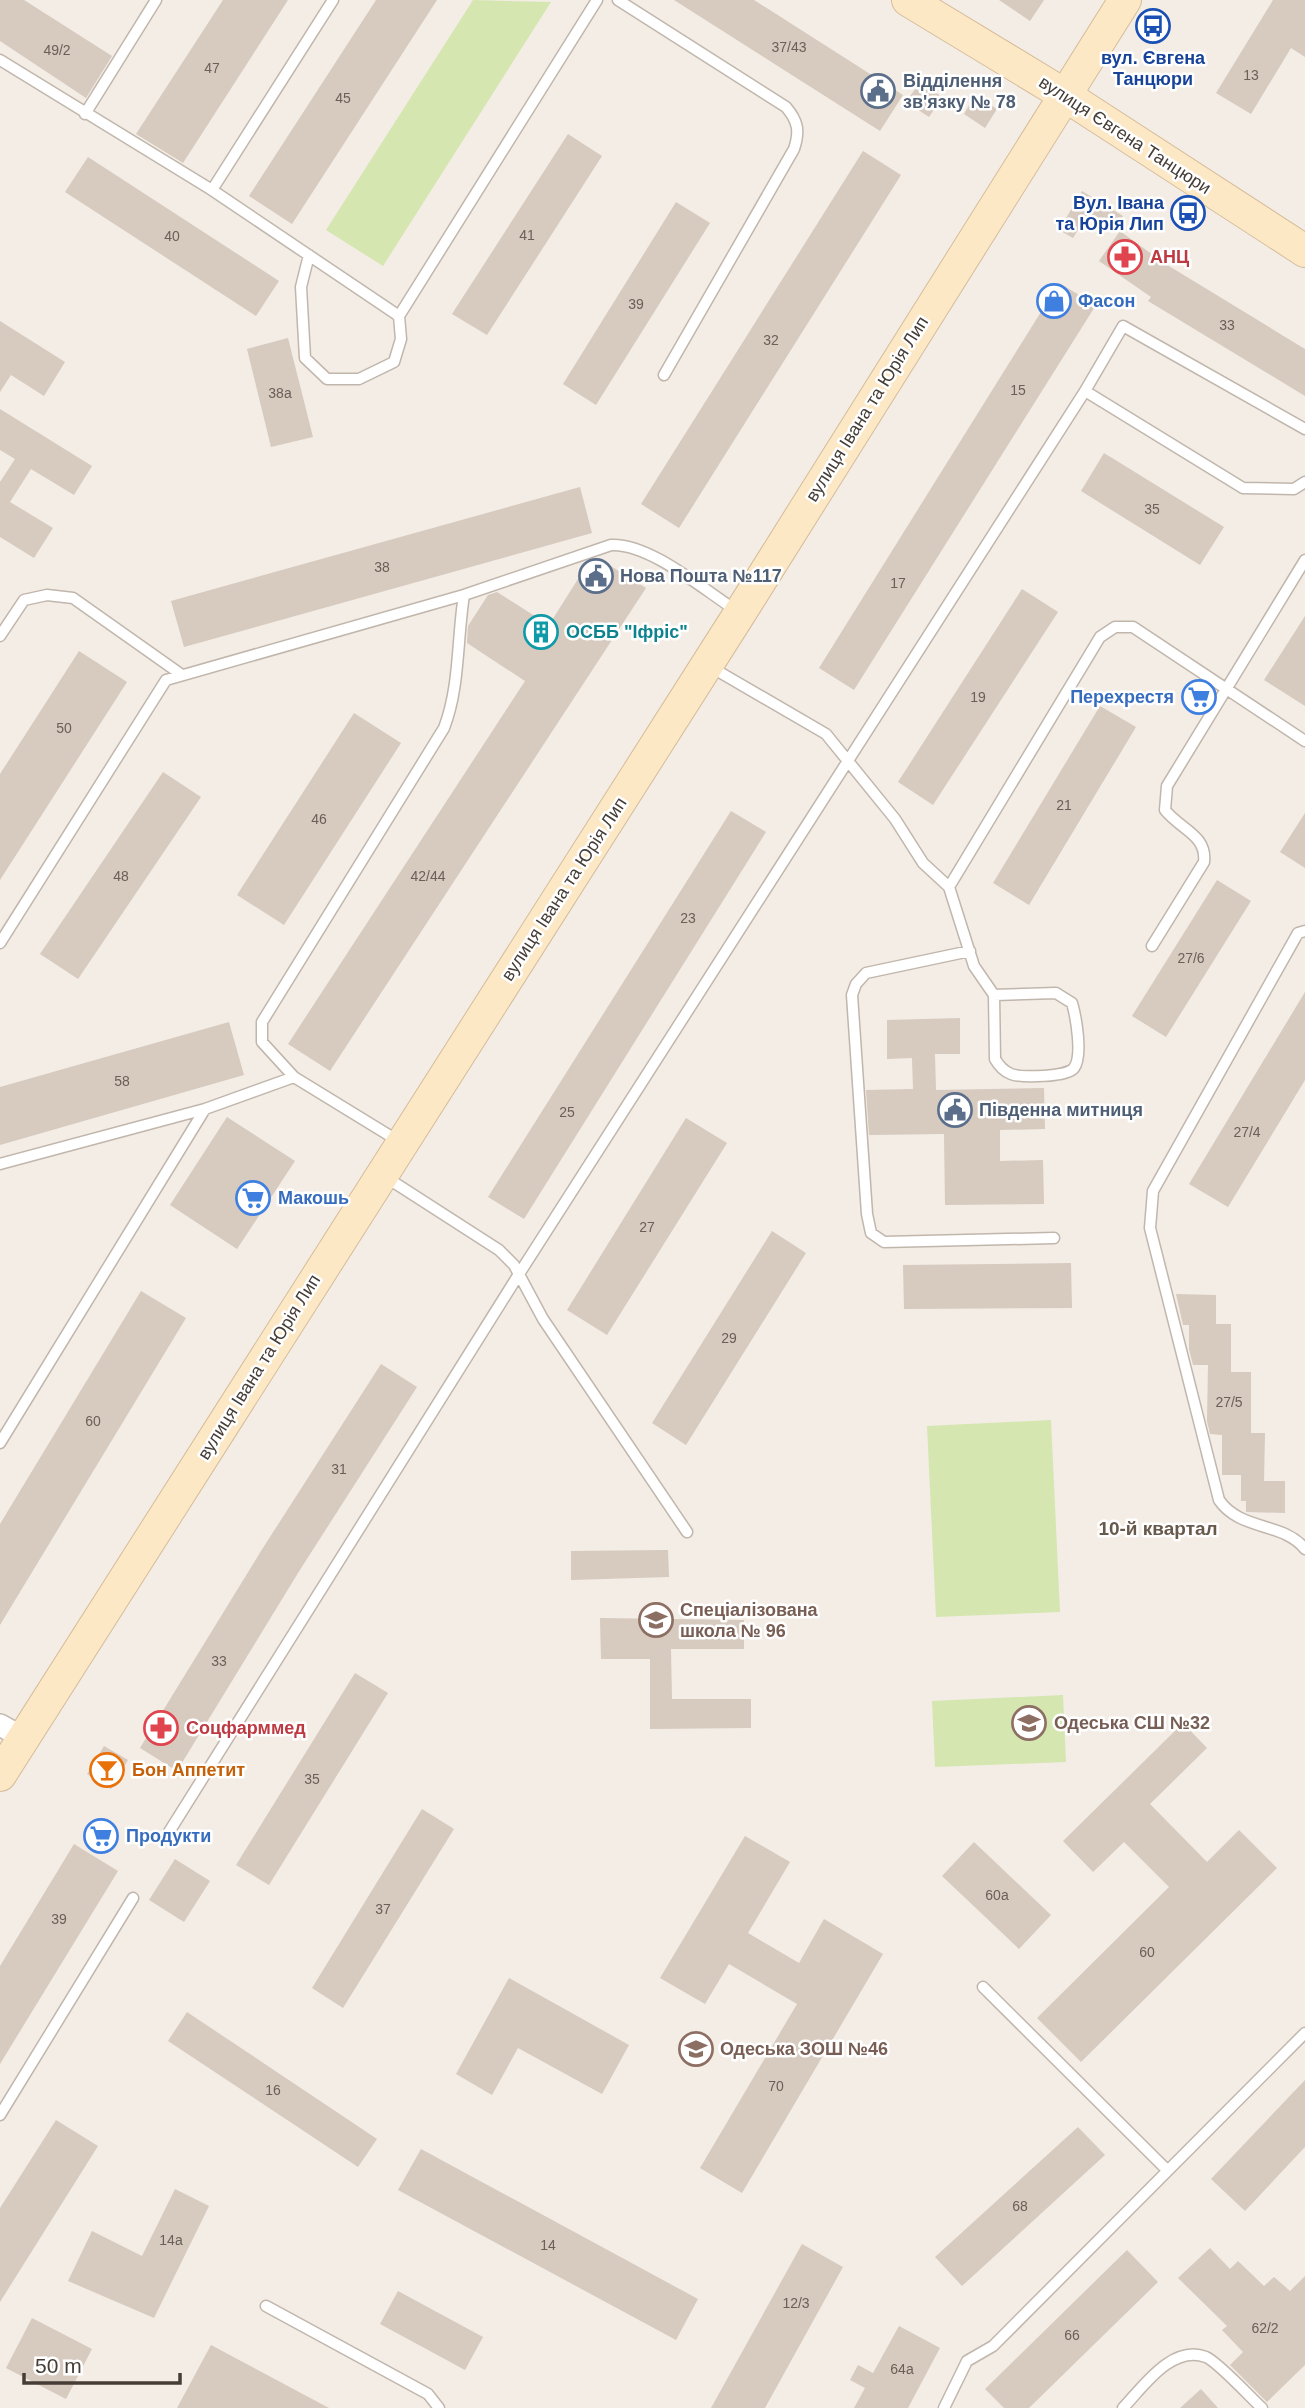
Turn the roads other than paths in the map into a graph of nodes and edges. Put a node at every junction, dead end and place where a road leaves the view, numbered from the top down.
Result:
1 (156, 0) edge
2 (332, 0) edge
3 (597, 0) edge
4 (618, 0) edge
5 (908, 0) edge
6 (1125, 0) edge
7 (0, 60) edge
8 (1063, 94) junction
9 (85, 114) junction
10 (212, 190) junction
11 (1305, 251) edge
12 (309, 255) junction
13 (400, 316) junction
14 (664, 375) dead end
15 (1085, 391) junction
16 (1305, 429) edge
17 (1305, 482) edge
18 (1305, 560) edge
19 (464, 595) junction
20 (740, 613) junction
21 (0, 636) edge
22 (707, 665) junction
23 (182, 675) junction
24 (1225, 691) junction
25 (1305, 741) edge
26 (847, 760) junction
27 (949, 887) junction
28 (1305, 931) edge
29 (0, 943) edge
30 (1152, 946) dead end
31 (970, 951) junction
32 (994, 995) junction
33 (294, 1077) junction
34 (205, 1109) junction
35 (402, 1143) junction
36 (0, 1164) edge
37 (382, 1175) junction
38 (1054, 1238) dead end
39 (519, 1274) junction
40 (0, 1443) edge
41 (687, 1532) dead end
42 (1305, 1549) edge
43 (11, 1732) edge
44 (0, 1775) edge
45 (169, 1832) dead end
46 (133, 1898) dead end
47 (983, 1987) dead end
48 (1305, 2033) edge
49 (0, 2115) edge
50 (1167, 2169) junction
51 (267, 2306) dead end
52 (439, 2408) edge
53 (944, 2408) edge
54 (1123, 2408) edge
55 (1262, 2408) edge

1 - 9 lane
2 - 10 lane
3 - 13 lane
4 - 14 lane
5 - 8 street, вулиця Євгена Танцюри
6 - 8 street, вулиця Івана та Юрія Лип
7 - 9 lane
8 - 11 street, вулиця Євгена Танцюри
8 - 20 street, вулиця Івана та Юрія Лип
9 - 10 lane
10 - 12 lane
12 - 13 lane
12 - 13 lane
15 - 16 lane
15 - 17 lane
15 - 26 lane
18 - 24 lane
19 - 20 lane
19 - 23 lane
19 - 33 lane
20 - 22 street, вулиця Івана та Юрія Лип
21 - 23 lane
22 - 26 lane
22 - 35 street, вулиця Івана та Юрія Лип
23 - 29 lane
24 - 25 lane
24 - 27 lane
24 - 30 lane
26 - 27 lane
26 - 39 lane
27 - 31 lane
28 - 42 lane
31 - 32 lane
31 - 38 lane
32 - 32 lane
33 - 34 lane
33 - 35 lane
34 - 36 lane
34 - 40 lane
35 - 37 street, вулиця Івана та Юрія Лип
37 - 39 lane
37 - 43 street, вулиця Івана та Юрія Лип
39 - 41 lane
39 - 45 lane
43 - 44 street, вулиця Івана та Юрія Лип
46 - 49 lane
47 - 50 lane
48 - 50 lane
50 - 53 lane
51 - 52 lane
54 - 55 lane

